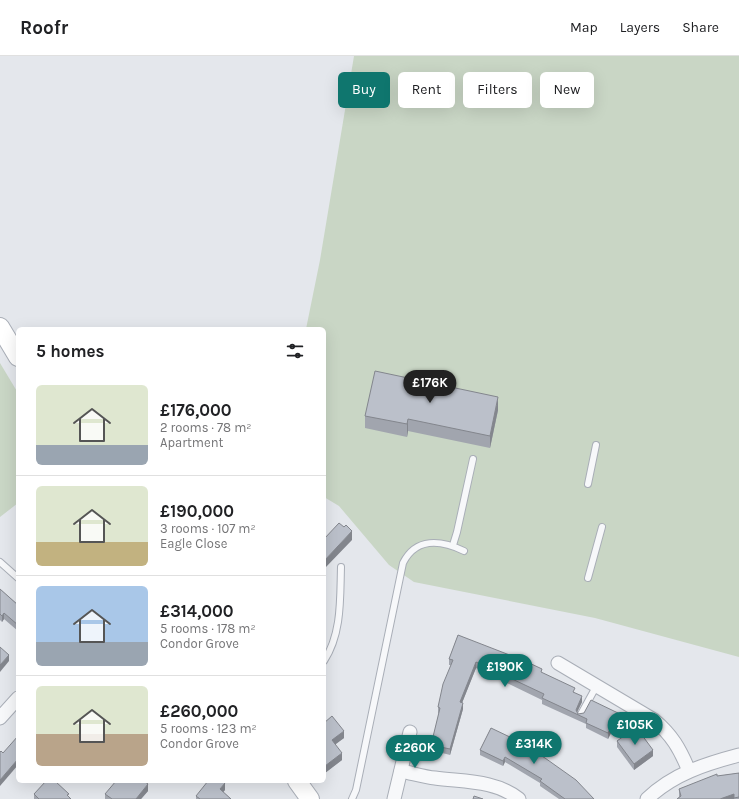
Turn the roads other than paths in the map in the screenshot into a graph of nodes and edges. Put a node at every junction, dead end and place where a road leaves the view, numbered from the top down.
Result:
1 (0, 327) edge
2 (16, 354) edge
3 (596, 445) dead end
4 (472, 459) dead end
5 (588, 484) dead end
6 (602, 527) dead end
7 (453, 545) junction
8 (464, 551) dead end
9 (0, 562) edge
10 (341, 567) dead end
11 (16, 576) edge
12 (588, 578) dead end
13 (326, 658) edge
14 (558, 662) dead end
15 (597, 685) junction
16 (16, 700) edge
17 (580, 716) edge
18 (0, 718) edge
19 (410, 732) dead end
20 (739, 755) edge
21 (401, 771) junction
22 (689, 771) junction
23 (298, 783) edge
24 (310, 799) edge
25 (352, 799) edge
26 (394, 799) edge
27 (519, 799) edge
28 (647, 799) edge

1 - 2 main road
3 - 5 lane
4 - 7 lane
6 - 12 lane
7 - 8 lane
7 - 25 lane
9 - 11 lane
10 - 13 lane
14 - 15 street
15 - 17 lane
15 - 22 street
16 - 18 street
19 - 21 street
20 - 22 street
21 - 26 street
21 - 27 street
22 - 28 street
23 - 24 main road

